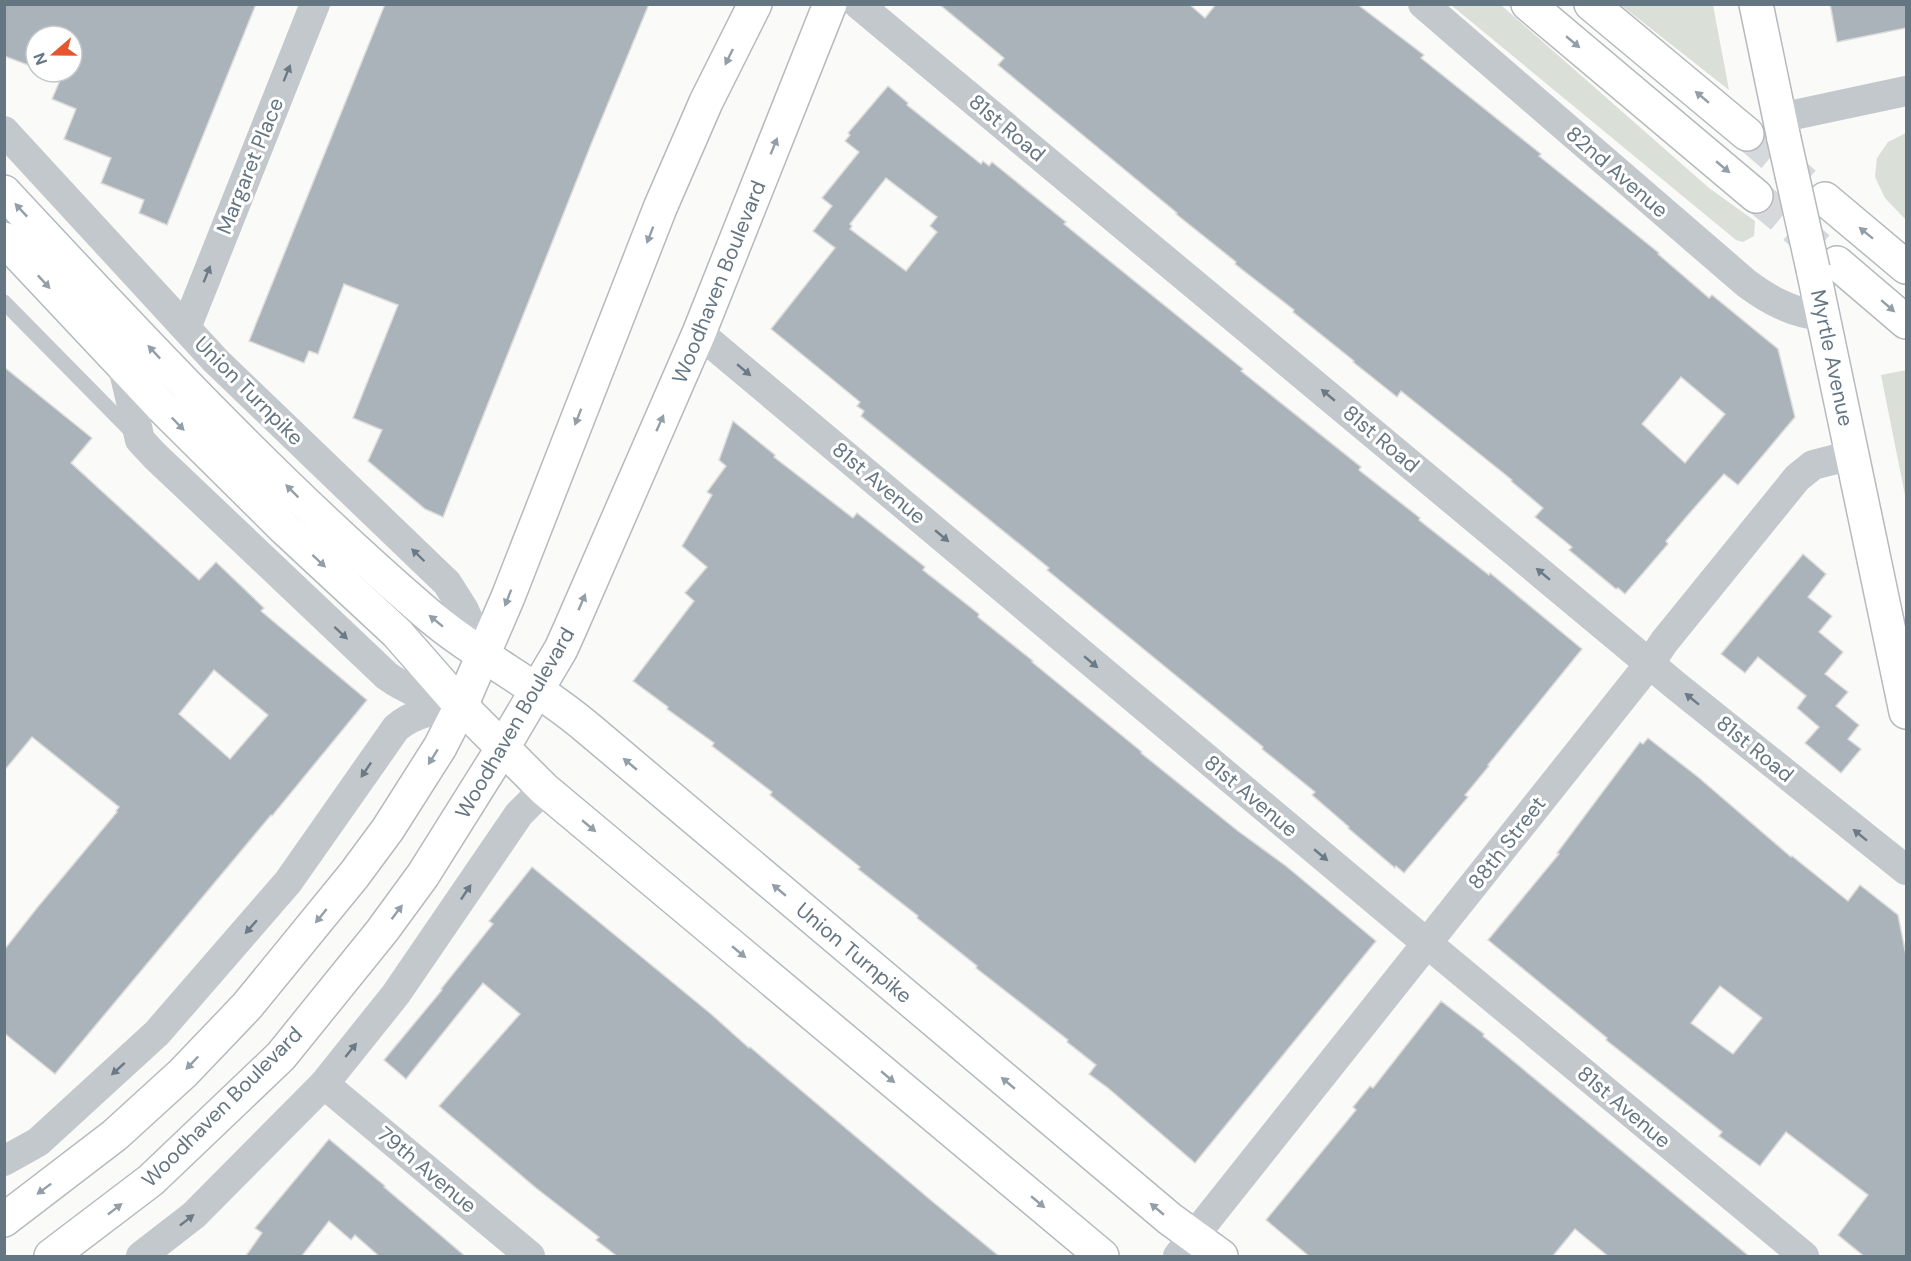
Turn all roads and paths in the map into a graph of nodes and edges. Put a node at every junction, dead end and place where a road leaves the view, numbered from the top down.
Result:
1 (315, 4) edge
2 (755, 4) edge
3 (830, 4) edge
4 (858, 4) edge
5 (1423, 4) edge
6 (1528, 4) edge
7 (1591, 4) edge
8 (1756, 4) edge
9 (1906, 91) edge
10 (1782, 128) junction
11 (4, 131) edge
12 (1747, 134) tunnel mouth
13 (4, 192) edge
14 (1756, 196) tunnel mouth
15 (1825, 199) tunnel mouth
16 (4, 240) edge
17 (1825, 266) junction
18 (1906, 267) edge
19 (4, 302) edge
20 (1823, 316) junction
21 (1906, 322) edge
22 (186, 328) junction
23 (699, 333) junction
24 (123, 367) junction
25 (140, 441) junction
26 (1852, 455) junction
27 (484, 656) junction
28 (1650, 663) junction
29 (536, 692) junction
30 (461, 706) junction
31 (1906, 712) edge
32 (502, 749) junction
33 (544, 789) junction
34 (1906, 870) edge
35 (1427, 944) junction
36 (324, 1084) junction
37 (4, 1161) edge
38 (4, 1220) edge
39 (1186, 1247) edge
40 (51, 1257) edge
41 (141, 1257) edge
42 (530, 1257) edge
43 (1102, 1257) edge
44 (1221, 1257) edge
45 (1804, 1257) edge

22 -> 1 street, Margaret Place
2 -> 27 main road
23 -> 3 main road, Woodhaven Boulevard
28 -> 4 street, 81st Road
5 - 20 street, 82nd Avenue
6 -> 14 main road
12 -> 7 main road
8 - 10 main road, Myrtle Avenue
9 - 10 street
10 - 17 main road, Myrtle Avenue, bridge
11 - 22 street, Union Turnpike
27 -> 13 main road, Union Turnpike
18 -> 15 main road
16 -> 24 main road
17 - 20 main road, Myrtle Avenue
17 -> 21 main road
19 - 25 lane
20 - 26 main road, Myrtle Avenue
27 -> 22 street, Union Turnpike
29 -> 23 main road, Woodhaven Boulevard
23 -> 35 street, 81st Avenue
24 - 25 street
24 -> 30 main road
25 -> 30 street
26 - 28 street, 88th Street
26 - 31 main road, Myrtle Avenue
27 - 29 main road, Union Turnpike
27 - 30 main road
34 -> 28 street, 81st Road
28 - 35 street, 88th Street
29 - 32 main road, Woodhaven Boulevard
39 -> 29 main road, Union Turnpike
30 - 32 main road
30 -> 37 street
30 -> 38 main road
32 - 33 main road
40 -> 32 main road, Woodhaven Boulevard
36 -> 33 street
33 -> 43 main road
35 - 39 street, 88th Street
35 - 45 street, 81st Avenue
41 -> 36 street
36 - 42 street, 79th Avenue
39 - 44 main road, Union Turnpike

